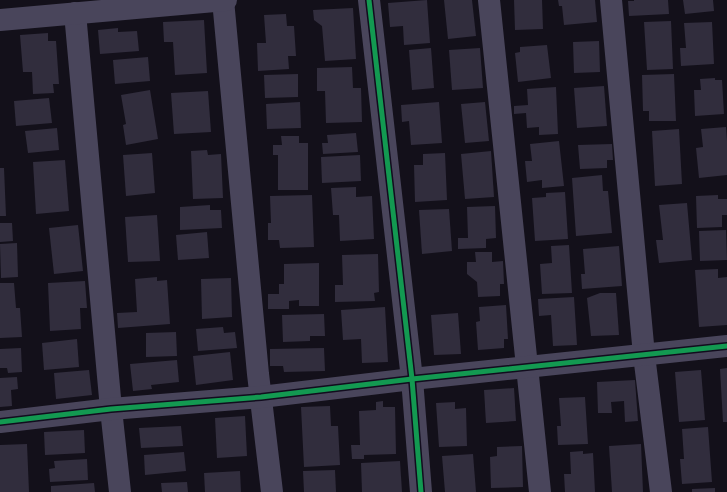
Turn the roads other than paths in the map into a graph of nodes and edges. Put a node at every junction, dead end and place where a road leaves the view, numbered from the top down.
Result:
1 (223, 0) edge
2 (226, 0) edge
3 (370, 0) edge
4 (489, 0) edge
5 (611, 0) edge
6 (75, 13) junction
7 (0, 20) edge
8 (727, 346) edge
9 (644, 355) junction
10 (527, 367) junction
11 (412, 379) junction
12 (261, 396) junction
13 (111, 409) junction
14 (0, 422) edge
15 (120, 492) edge
16 (272, 492) edge
17 (421, 492) edge
18 (540, 492) edge
19 (661, 492) edge

1 - 2 street
1 - 6 street
1 - 12 street
3 - 11 street
4 - 10 street
5 - 9 street
6 - 7 street
6 - 13 street
8 - 9 street
9 - 10 street
9 - 19 street
10 - 11 street
10 - 18 street
11 - 12 street
11 - 17 street
12 - 13 street
12 - 16 street
13 - 14 street
13 - 15 street

